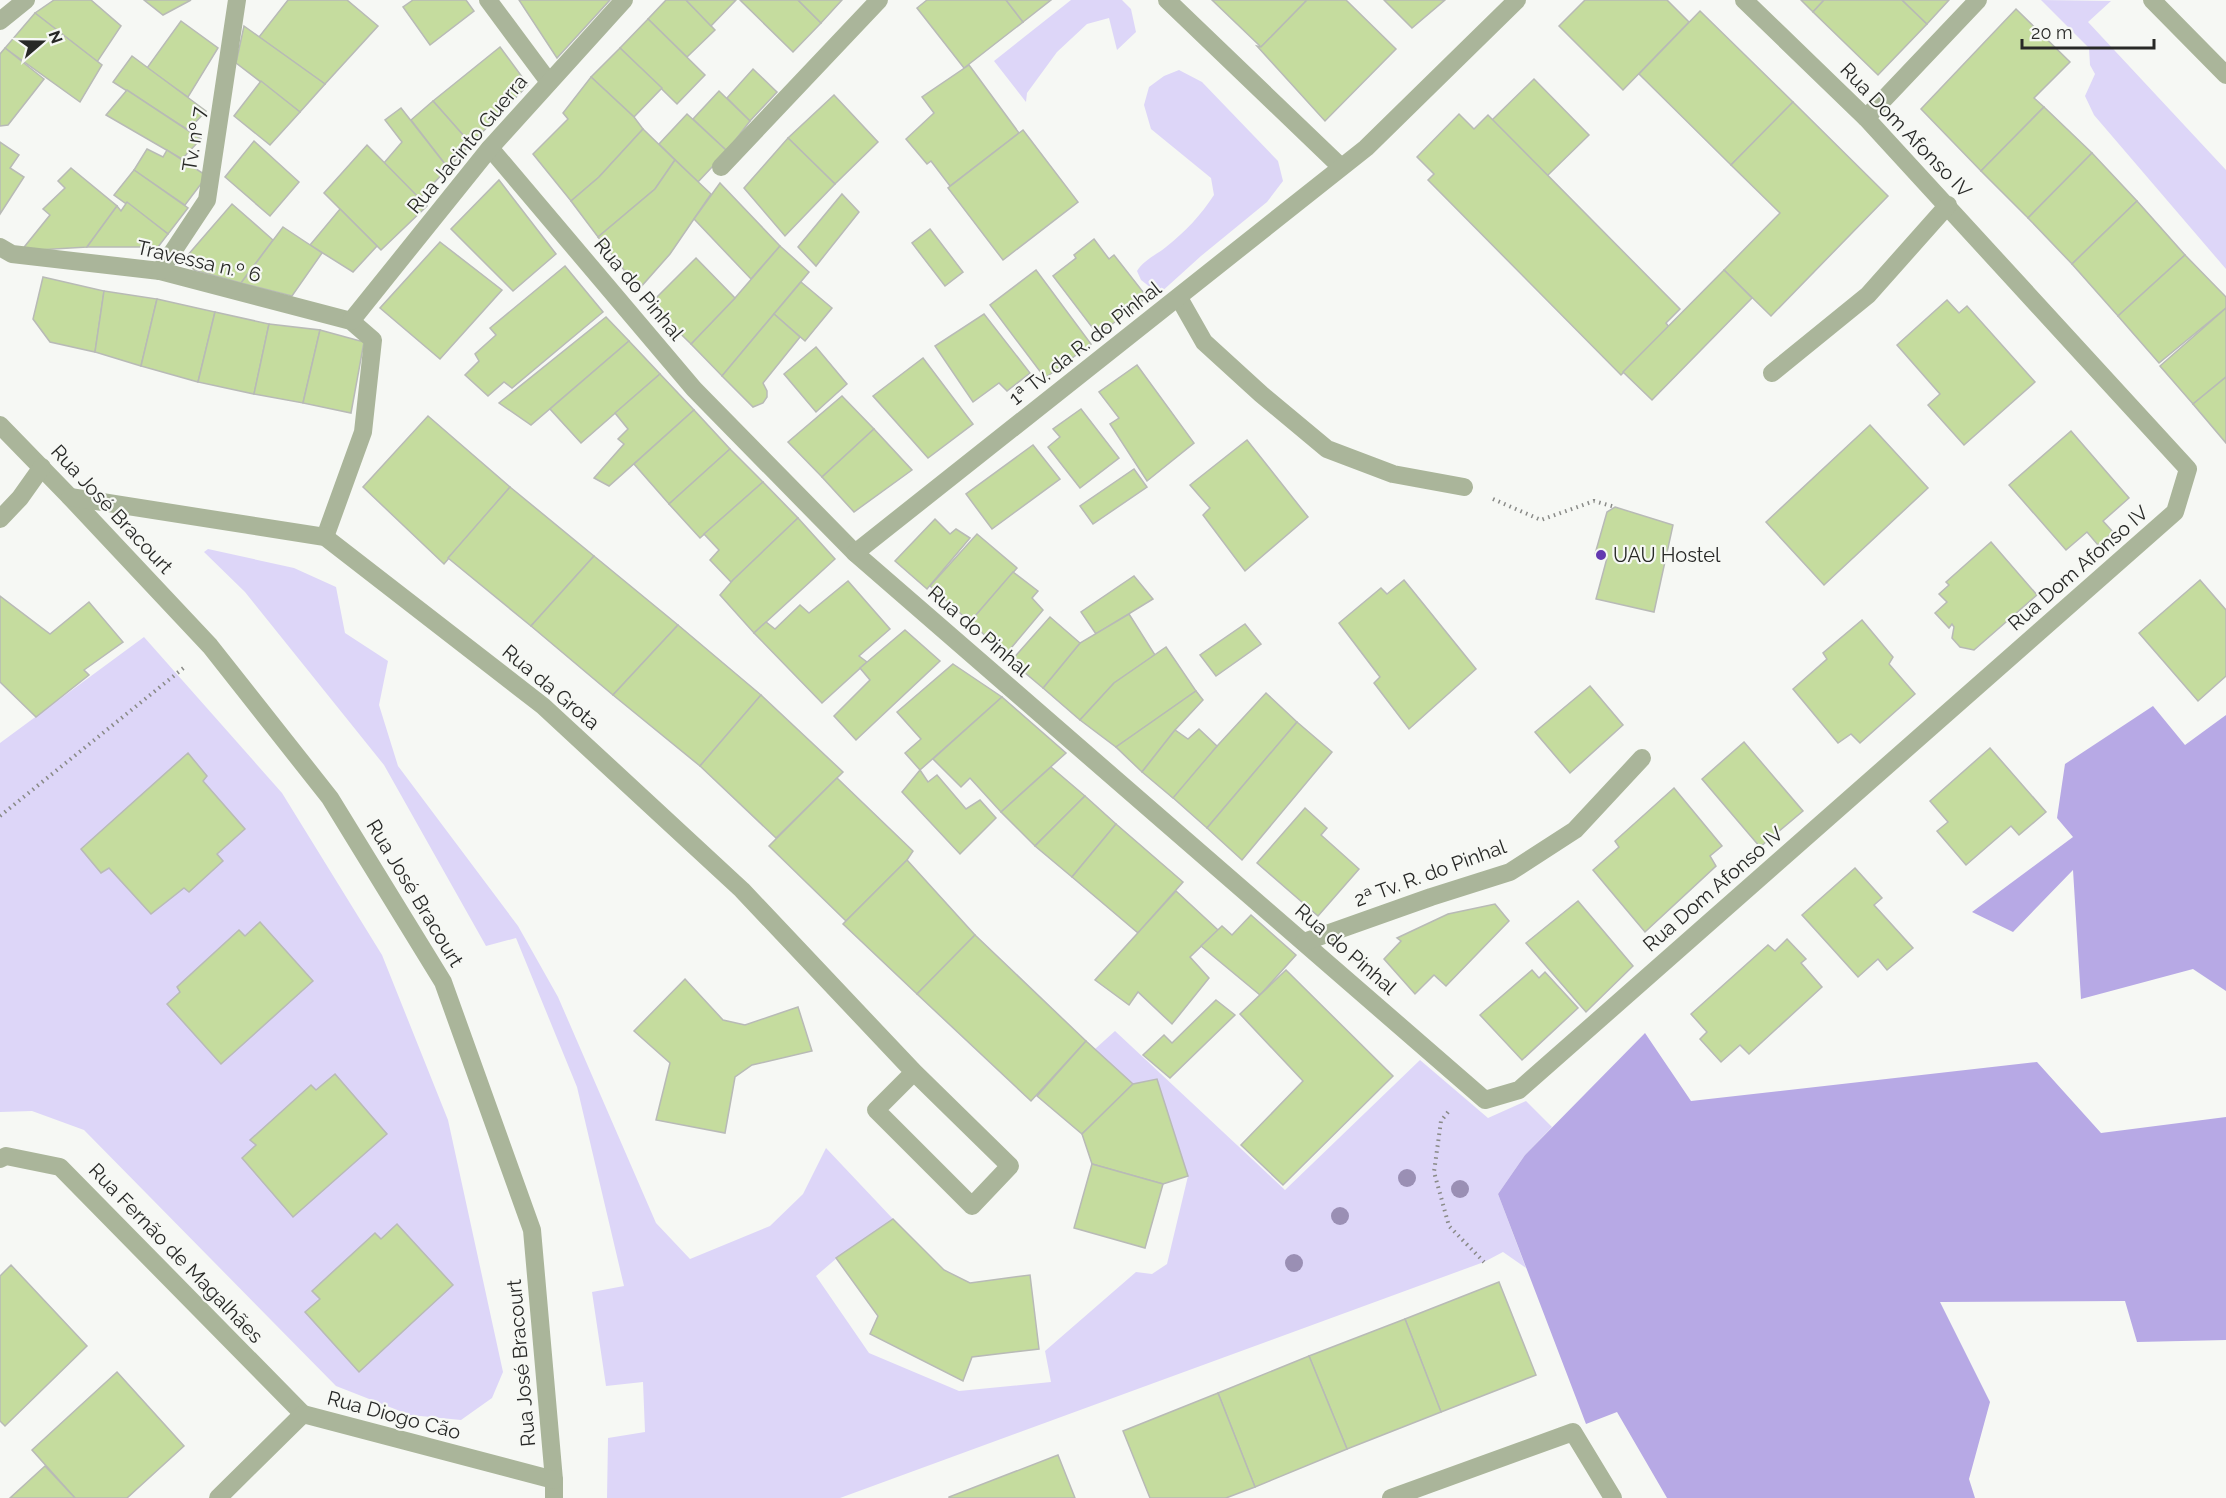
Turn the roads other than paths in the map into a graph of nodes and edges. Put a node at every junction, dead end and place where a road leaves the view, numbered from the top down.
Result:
1 (26, 0) edge
2 (237, 0) edge
3 (488, 0) edge
4 (624, 0) edge
5 (879, 0) edge
6 (1167, 0) edge
7 (1517, 0) edge
8 (1744, 0) edge
9 (1978, 0) edge
10 (2152, 0) edge
11 (0, 21) edge
12 (2226, 75) edge
13 (549, 82) junction
14 (1866, 118) junction
15 (490, 148) junction
16 (721, 167) dead end
17 (1341, 167) junction
18 (1948, 205) junction
19 (0, 247) edge
20 (160, 271) junction
21 (1179, 298) junction
22 (351, 321) junction
23 (1772, 373) dead end
24 (0, 425) edge
25 (42, 467) junction
26 (1464, 488) road end
27 (70, 497) junction
28 (0, 519) edge
29 (325, 537) junction
30 (855, 553) junction
31 (1642, 758) dead end
32 (1304, 942) junction
33 (914, 1072) junction
34 (1485, 1100) joint
35 (0, 1159) edge
36 (303, 1414) junction
37 (554, 1489) edge
38 (218, 1498) edge
39 (1391, 1498) edge
40 (1613, 1498) edge

1 - 11 street
2 - 20 street, Tv. nº 7
3 - 13 street
4 - 13 street, Rua Jacinto Guerra
5 - 16 street
6 - 17 street
7 - 17 street
8 - 14 street, Rua Dom Afonso IV
9 - 14 street
10 - 12 street
13 - 15 street, Rua Jacinto Guerra
14 - 18 street, Rua Dom Afonso IV
15 - 22 street, Rua Jacinto Guerra
15 - 30 street, Rua do Pinhal
17 - 21 street, 1ª Tv. da R. do Pinhal
18 - 23 street
18 - 34 street, Rua Dom Afonso IV
19 - 20 street, Travessa n.º 6
20 - 22 street, Travessa n.º 6
21 - 26 street
21 - 30 street, 1ª Tv. da R. do Pinhal
22 - 29 street
24 - 25 street, Rua José Bracourt
25 - 27 street, Rua José Bracourt
25 - 28 street
27 - 29 street, Rua da Grota
27 - 37 street, Rua José Bracourt
29 - 33 street, Rua da Grota
30 - 32 street, Rua do Pinhal
31 - 32 street, 2ª Tv. R. do Pinhal
32 - 34 street, Rua do Pinhal
33 - 33 street, Rua da Grota
35 - 36 street, Rua Fernão de Magalhães
36 - 37 street, Rua Diogo Cão
36 - 38 street, Rua Diogo Cão
39 - 40 street

